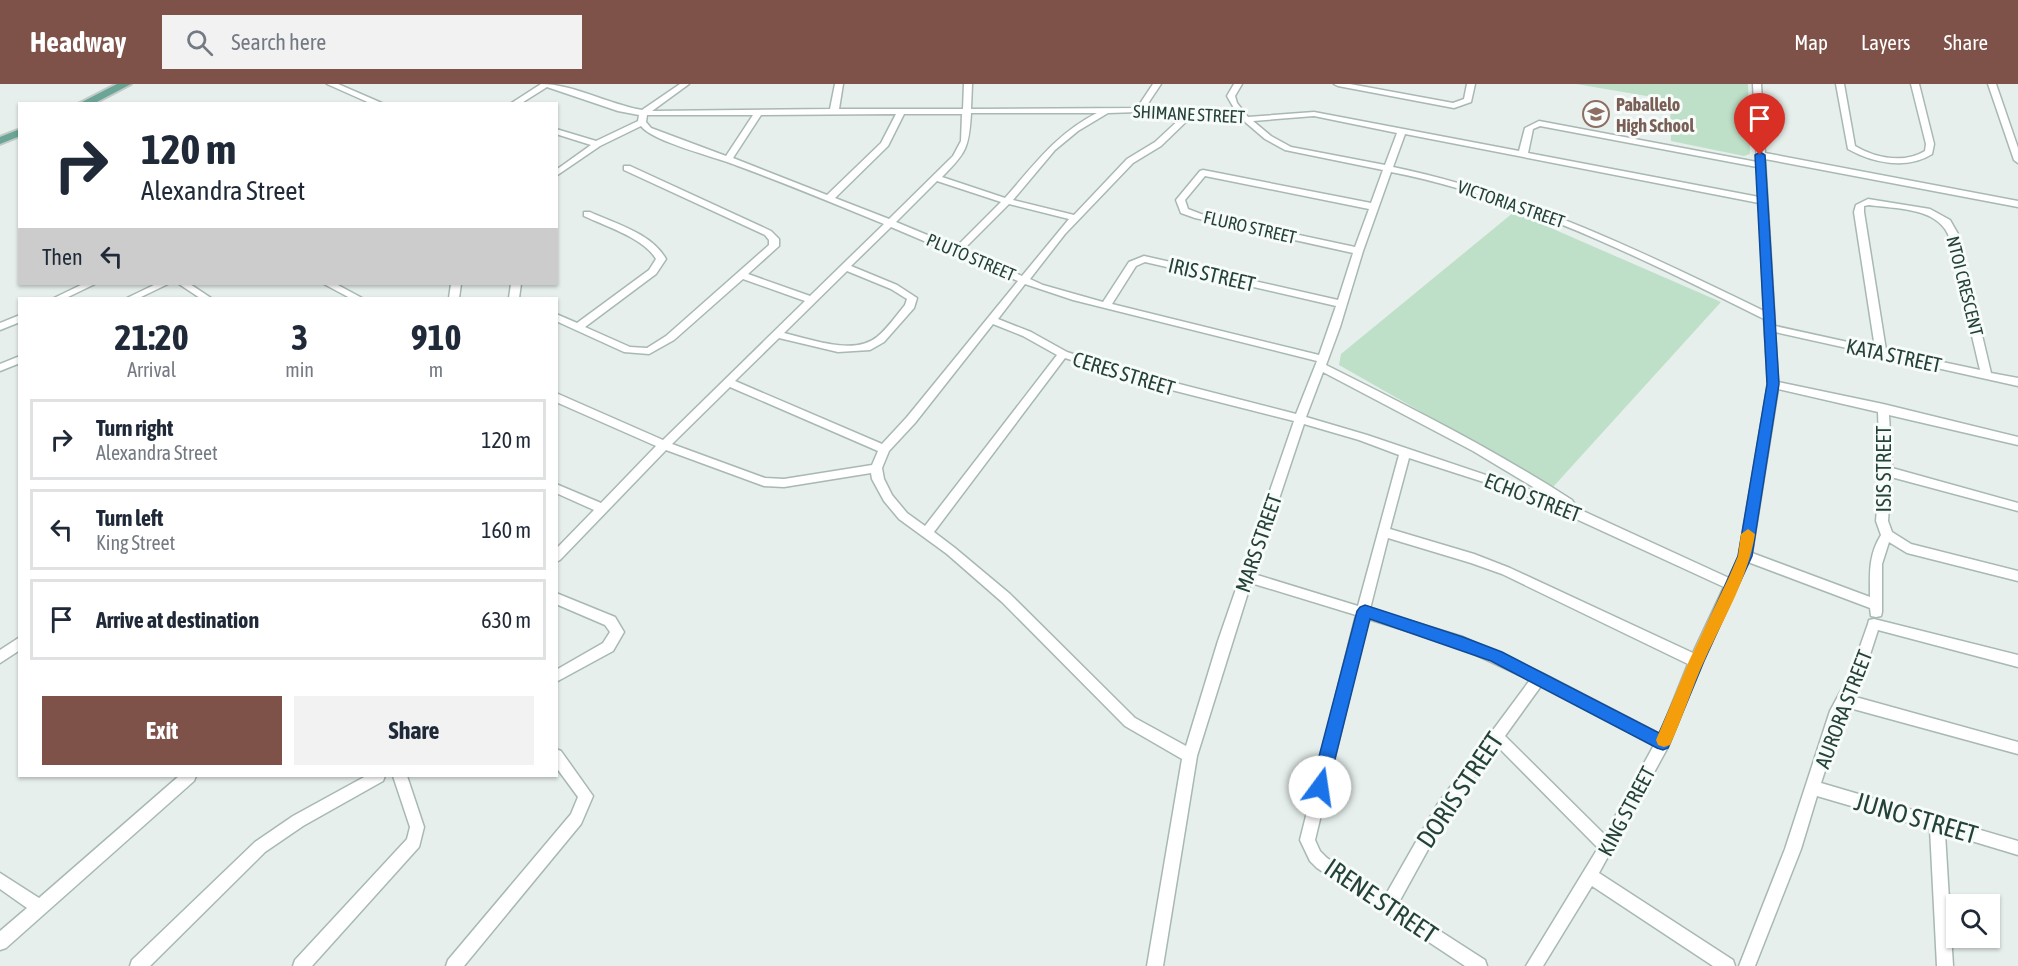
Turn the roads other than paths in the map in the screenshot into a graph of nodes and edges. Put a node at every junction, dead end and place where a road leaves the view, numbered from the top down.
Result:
1 (126, 84) edge
2 (331, 84) edge
3 (546, 84) edge
4 (685, 84) edge
5 (839, 84) edge
6 (968, 84) edge
7 (1157, 84) edge
8 (1238, 84) edge
9 (1338, 84) edge
10 (1471, 84) edge
11 (1757, 84) edge
12 (1840, 84) edge
13 (1915, 84) edge
14 (1992, 84) edge
15 (87, 102) edge
16 (375, 102) edge
17 (517, 102) edge
18 (1237, 109) junction
19 (1139, 110) junction
20 (967, 111) junction
21 (1107, 111) junction
22 (834, 112) junction
23 (901, 112) junction
24 (758, 113) junction
25 (1191, 113) junction
26 (1221, 117) junction
27 (642, 118) junction
28 (1247, 119) junction
29 (1402, 131) junction
30 (558, 132) edge
31 (18, 133) edge
32 (0, 141) edge
33 (597, 144) junction
34 (1523, 154) junction
35 (728, 159) junction
36 (1760, 160) junction
37 (2018, 160) edge
38 (627, 168) dead end
39 (1388, 168) junction
40 (558, 170) edge
41 (936, 178) junction
42 (828, 199) junction
43 (1006, 201) junction
44 (1763, 201) junction
45 (2018, 204) edge
46 (1375, 207) junction
47 (587, 214) dead end
48 (1076, 218) junction
49 (890, 223) junction
50 (957, 251) junction
51 (1358, 251) junction
52 (845, 267) junction
53 (742, 275) junction
54 (1024, 280) junction
55 (88, 285) edge
56 (161, 285) edge
57 (186, 285) edge
58 (331, 285) edge
59 (61, 297) edge
60 (134, 297) edge
61 (204, 297) edge
62 (355, 297) edge
63 (810, 299) junction
64 (1341, 304) junction
65 (1106, 305) junction
66 (558, 318) edge
67 (18, 319) edge
68 (992, 320) junction
69 (1770, 322) junction
70 (0, 327) edge
71 (578, 327) junction
72 (776, 334) junction
73 (1881, 352) junction
74 (1063, 354) junction
75 (18, 359) edge
76 (1321, 362) junction
77 (0, 368) edge
78 (1986, 375) junction
79 (728, 382) junction
80 (2018, 382) edge
81 (1773, 384) junction
82 (558, 398) edge
83 (1883, 408) junction
84 (1300, 419) junction
85 (2018, 441) edge
86 (663, 446) junction
87 (884, 449) junction
88 (1406, 453) junction
89 (876, 468) junction
90 (1886, 471) junction
91 (558, 489) edge
92 (2018, 507) edge
93 (602, 509) junction
94 (1588, 518) junction
95 (1383, 532) junction
96 (926, 533) junction
97 (1887, 536) junction
98 (558, 554) edge
99 (1745, 556) junction
100 (2018, 576) edge
101 (1247, 577) junction
102 (1732, 585) junction
103 (558, 599) edge
104 (1877, 605) junction
105 (1365, 611) junction
106 (1874, 624) junction
107 (18, 644) edge
108 (0, 657) edge
109 (1696, 661) junction
110 (2018, 661) edge
111 (558, 676) edge
112 (1539, 678) junction
113 (1844, 700) junction
114 (1496, 735) junction
115 (1663, 743) junction
116 (2018, 748) edge
117 (1190, 756) junction
118 (558, 758) edge
119 (188, 777) edge
120 (376, 777) edge
121 (400, 777) edge
122 (1814, 788) junction
123 (1936, 824) junction
124 (1607, 847) junction
125 (2018, 848) edge
126 (1590, 876) junction
127 (0, 880) edge
128 (38, 906) junction
129 (1388, 906) junction
130 (0, 942) edge
131 (138, 966) edge
132 (301, 966) edge
133 (454, 966) edge
134 (1155, 966) edge
135 (1479, 966) edge
136 (1534, 966) edge
137 (1727, 966) edge
138 (1747, 966) edge
139 (1945, 966) edge

1 - 15 main road
2 - 16 street
3 - 17 street
3 - 27 street
4 - 27 street
5 - 22 street
6 - 20 street
7 - 19 street
8 - 18 street
9 - 10 street
11 - 36 street, KING STREET
12 - 13 street
14 - 37 street
18 - 26 street
18 - 28 street, VICTORIA STREET
19 - 21 street, SHIMANE STREET
19 - 25 street, SHIMANE STREET
20 - 21 street, SHIMANE STREET
20 - 23 street, SHIMANE STREET
20 - 41 street
21 - 43 street
22 - 23 street, SHIMANE STREET
22 - 24 street, SHIMANE STREET
23 - 42 street
24 - 27 street, SHIMANE STREET
24 - 35 street
25 - 26 street, SHIMANE STREET
25 - 48 street
26 - 28 street, SHIMANE STREET
27 - 33 street
27 - 35 street, PLUTO STREET
28 - 29 street, SHIMANE STREET
28 - 39 street, VICTORIA STREET
29 - 34 street, SHIMANE STREET
29 - 39 street, MARS STREET
30 - 33 street
31 - 32 main road
33 - 40 street
34 - 36 street
34 - 44 street, SHIMANE STREET
35 - 42 street, PLUTO STREET
36 - 44 street, KING STREET
36 - 45 street
38 - 53 street
39 - 46 street, MARS STREET
39 - 69 street, VICTORIA STREET
41 - 43 street
41 - 49 street
42 - 49 street, PLUTO STREET
43 - 48 street
43 - 50 street
44 - 69 street, KING STREET
46 - 51 street, MARS STREET
46 - 51 street, FLURO STREET
47 - 71 street
48 - 54 street
49 - 50 street, PLUTO STREET
49 - 52 street
50 - 54 street, PLUTO STREET
51 - 64 street, MARS STREET
52 - 63 street
52 - 72 street
53 - 63 street
53 - 71 street
54 - 65 street, PLUTO STREET
54 - 68 street
55 - 59 street
56 - 60 street
57 - 61 street
58 - 62 street
63 - 72 street
64 - 65 street, IRIS STREET
64 - 76 street, MARS STREET
65 - 76 street, PLUTO STREET
66 - 71 street
67 - 70 street
68 - 74 street
68 - 87 street
69 - 73 street, KATA STREET
69 - 81 street, KING STREET
72 - 79 street
73 - 78 street, KATA STREET
73 - 78 street, NTOI CRESCENT
74 - 84 street, CERES STREET
74 - 96 street, CERES STREET
75 - 77 street
76 - 84 street, MARS STREET
76 - 94 street, PLUTO STREET
78 - 80 street, KATA STREET
79 - 86 street
79 - 87 street
81 - 83 street
81 - 99 street, KING STREET
82 - 86 street
83 - 85 street
83 - 90 street, ISIS STREET
84 - 88 street, CERES STREET
84 - 101 street, MARS STREET
86 - 89 street
86 - 93 street
87 - 89 street
88 - 94 street, ECHO STREET
88 - 95 street
89 - 96 street
90 - 92 street
90 - 97 street, ISIS STREET
91 - 93 street
93 - 98 street
94 - 102 street, ECHO STREET
95 - 105 street
95 - 109 street
96 - 117 street
97 - 100 street, ISIS STREET
97 - 104 street
99 - 102 street, KING STREET
99 - 104 street
101 - 105 street
101 - 117 street, MARS STREET
102 - 109 street, KING STREET
103 - 111 street
104 - 106 street
105 - 112 street
105 - 129 street, IRENE STREET
106 - 110 street, AURORA STREET
106 - 113 street, AURORA STREET
107 - 108 street
109 - 115 street, KING STREET
112 - 114 street, DORIS STREET
112 - 115 street
113 - 116 street
113 - 122 street, AURORA STREET
114 - 124 street
114 - 129 street, DORIS STREET
115 - 124 street, KING STREET
117 - 134 street, MARS STREET
118 - 133 street
119 - 128 street
120 - 131 street
121 - 132 street
122 - 123 street, JUNO STREET
122 - 138 street, AURORA STREET
123 - 125 street, JUNO STREET
123 - 139 street
124 - 126 street, KING STREET
126 - 136 street, KING STREET
126 - 137 street
127 - 128 street
128 - 130 street
129 - 135 street, IRENE STREET

